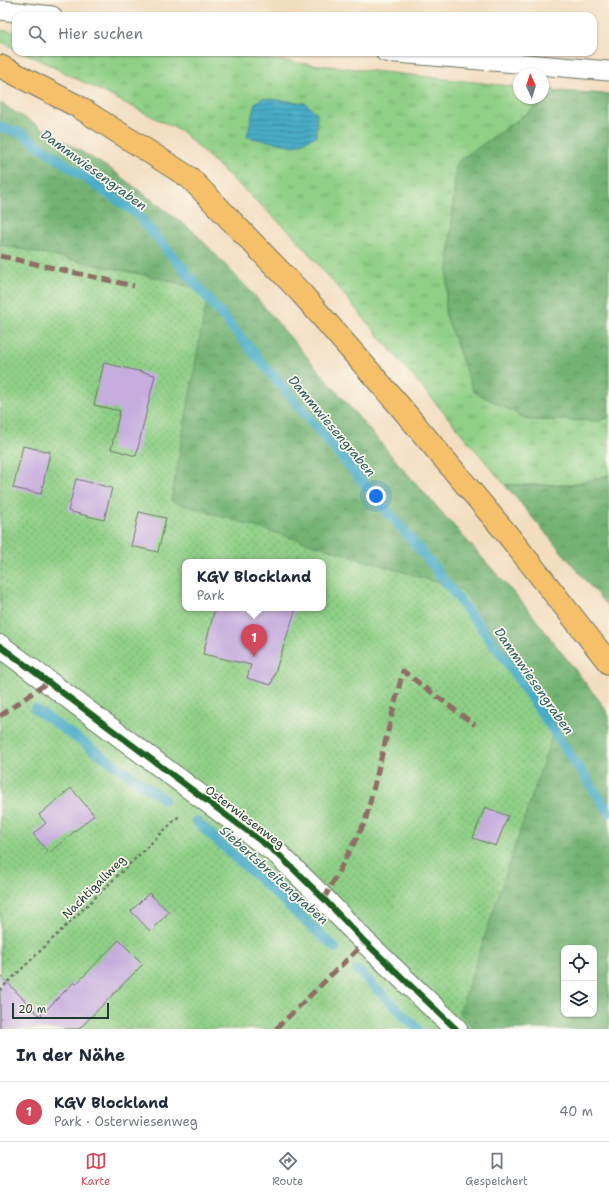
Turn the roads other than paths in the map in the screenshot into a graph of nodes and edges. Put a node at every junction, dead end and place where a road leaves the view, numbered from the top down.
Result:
1 (0, 10) edge
2 (17, 12) edge
3 (432, 56) edge
4 (0, 66) edge
5 (609, 71) edge
6 (0, 646) edge
7 (609, 663) edge
8 (456, 1029) edge

1 - 2 lane
3 - 5 lane
4 - 7 highway
6 - 8 street, Osterwiesenweg

